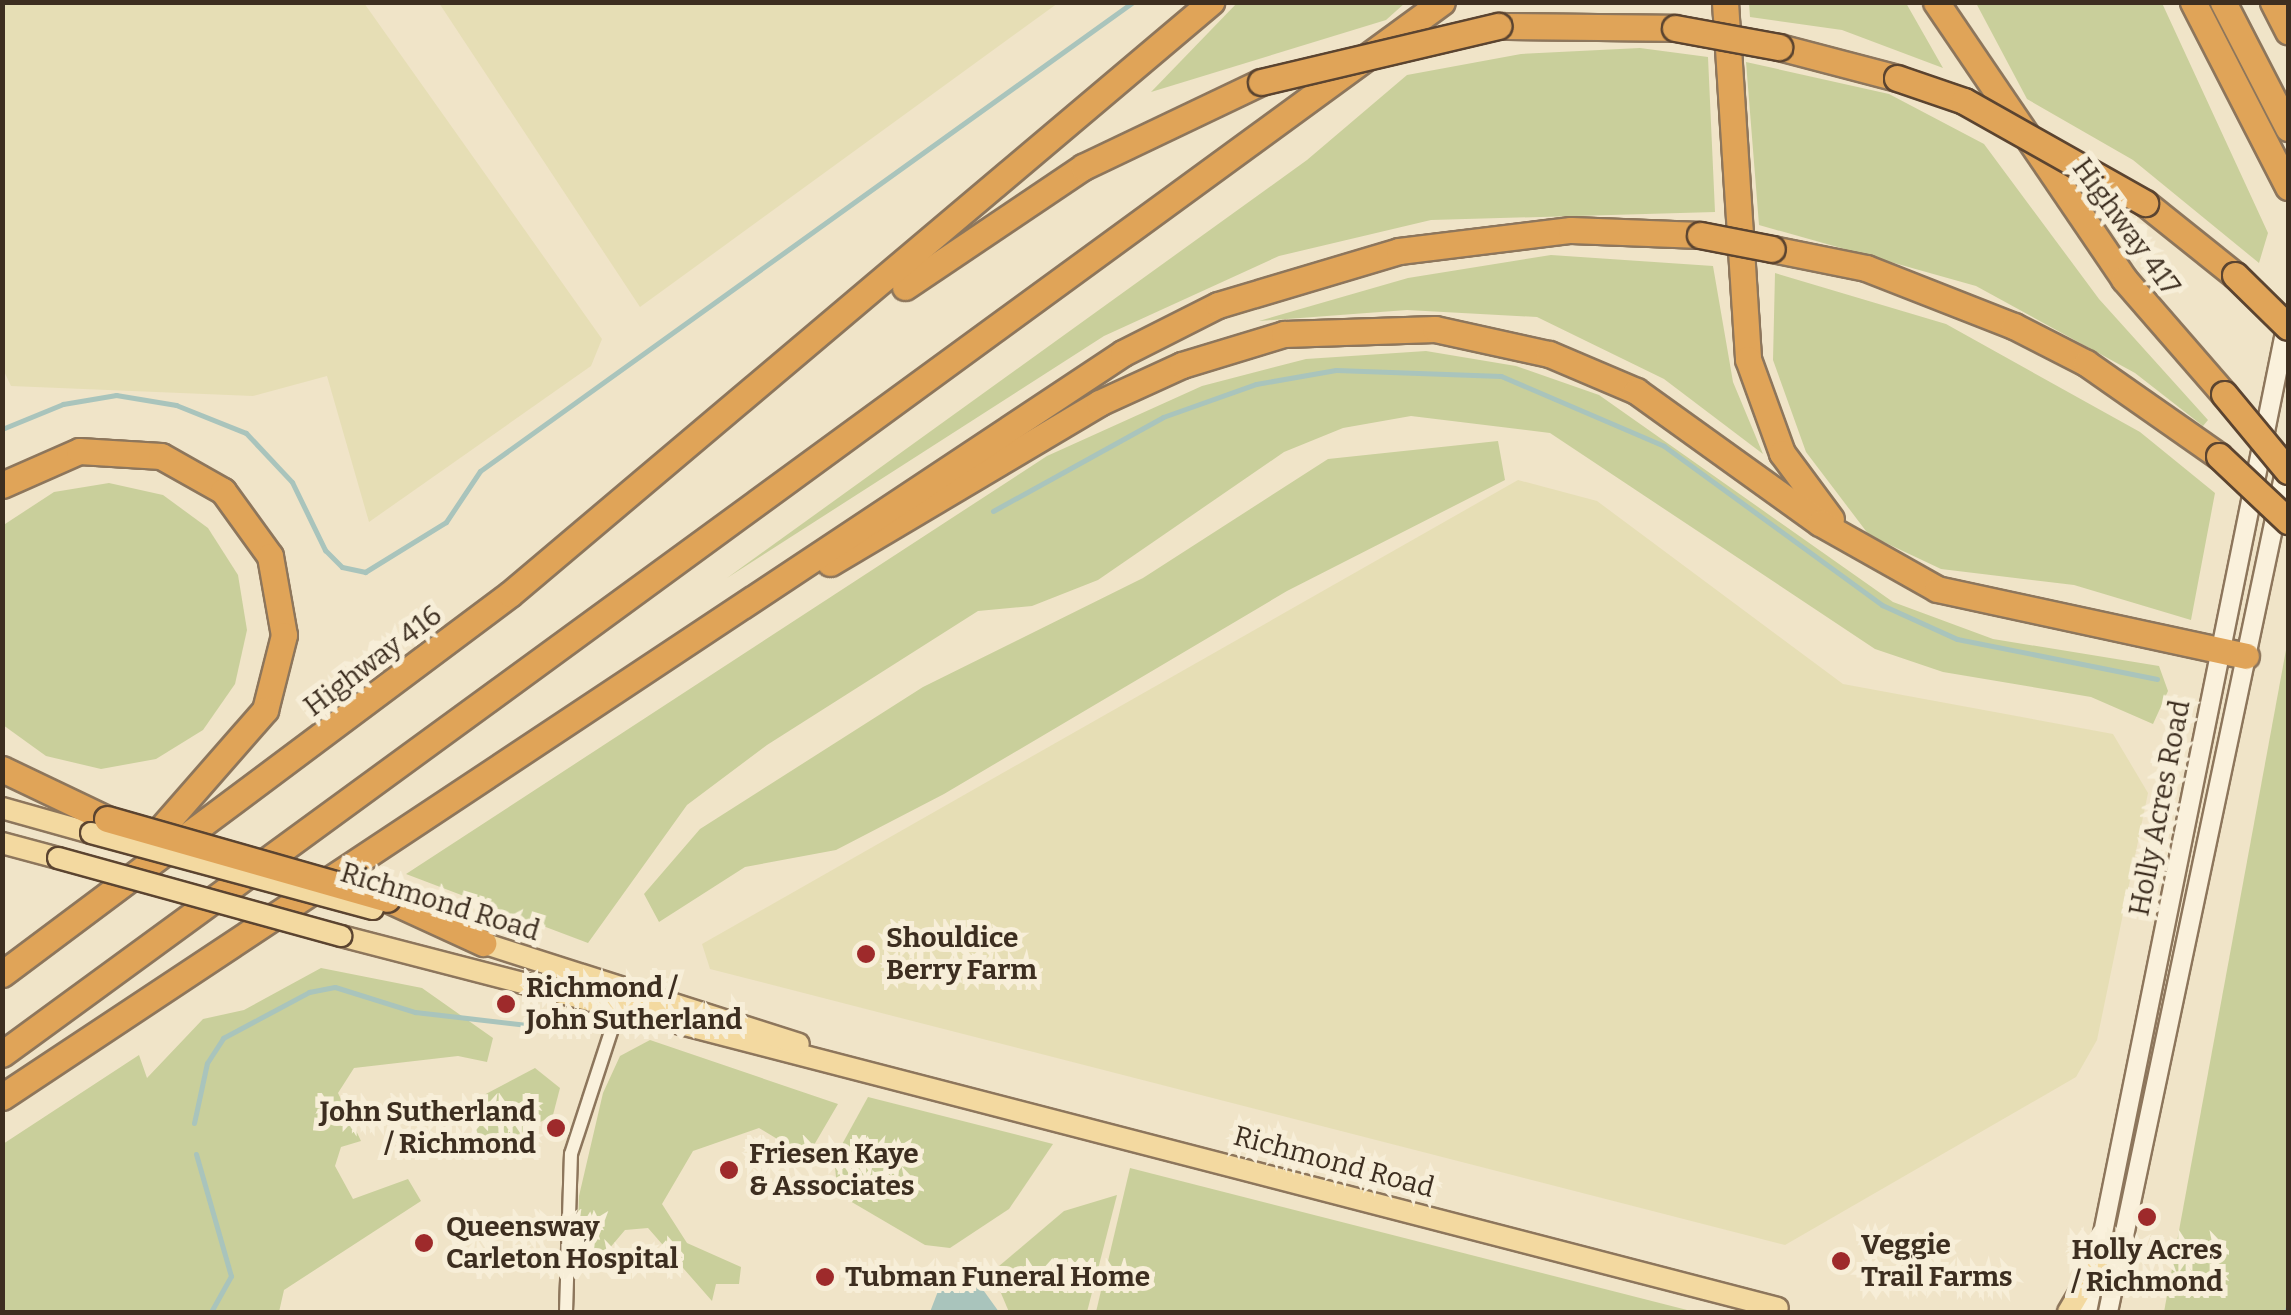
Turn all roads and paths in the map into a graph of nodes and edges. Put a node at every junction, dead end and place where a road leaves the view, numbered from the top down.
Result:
1 (1212, 2) edge
2 (1442, 2) edge
3 (1725, 2) edge
4 (1936, 2) edge
5 (2193, 2) edge
6 (2222, 2) edge
7 (2273, 2) edge
8 (2288, 31) edge
9 (2288, 128) edge
10 (2283, 177) edge
11 (2288, 314) edge
12 (2288, 328) edge
13 (771, 383) junction
14 (2288, 454) edge
15 (2288, 471) edge
16 (2, 485) edge
17 (2288, 521) edge
18 (1874, 558) junction
19 (2218, 651) junction
20 (2246, 656) junction
21 (586, 710) junction
22 (2, 769) edge
23 (2, 808) edge
24 (99, 826) junction
25 (2, 845) edge
26 (68, 924) junction
27 (483, 943) joint
28 (2, 974) edge
29 (629, 989) junction
30 (615, 1012) junction
31 (2, 1054) edge
32 (857, 1066) junction
33 (2, 1098) edge
34 (2098, 1261) junction
35 (1787, 1310) edge
36 (566, 1312) edge
37 (2068, 1312) edge
38 (2088, 1312) edge
39 (2108, 1312) edge

1 - 13 highway
2 - 31 highway
3 - 18 highway
4 - 15 highway, Highway 417, bridge
5 - 10 highway
6 - 9 highway
7 - 8 highway
11 - 19 main road, Holly Acres Road
12 - 13 highway, bridge
13 - 26 highway, Highway 416
14 - 20 main road, Holly Acres Road
16 - 26 highway
17 - 21 highway, bridge
18 - 19 highway
18 - 21 highway
19 - 20 highway
19 - 34 main road, Holly Acres Road
20 - 39 main road, Holly Acres Road
21 - 33 highway
22 - 24 highway
23 - 24 main road
24 - 27 highway, bridge
25 - 30 main road, Richmond Road, bridge
26 - 28 highway, Highway 416
27 - 29 main road, Richmond Road
29 - 30 street
29 - 32 main road, Richmond Road
30 - 32 main road, Richmond Road
30 - 36 street
32 - 35 main road, Richmond Road
34 - 37 main road
34 - 38 main road, Holly Acres Road

